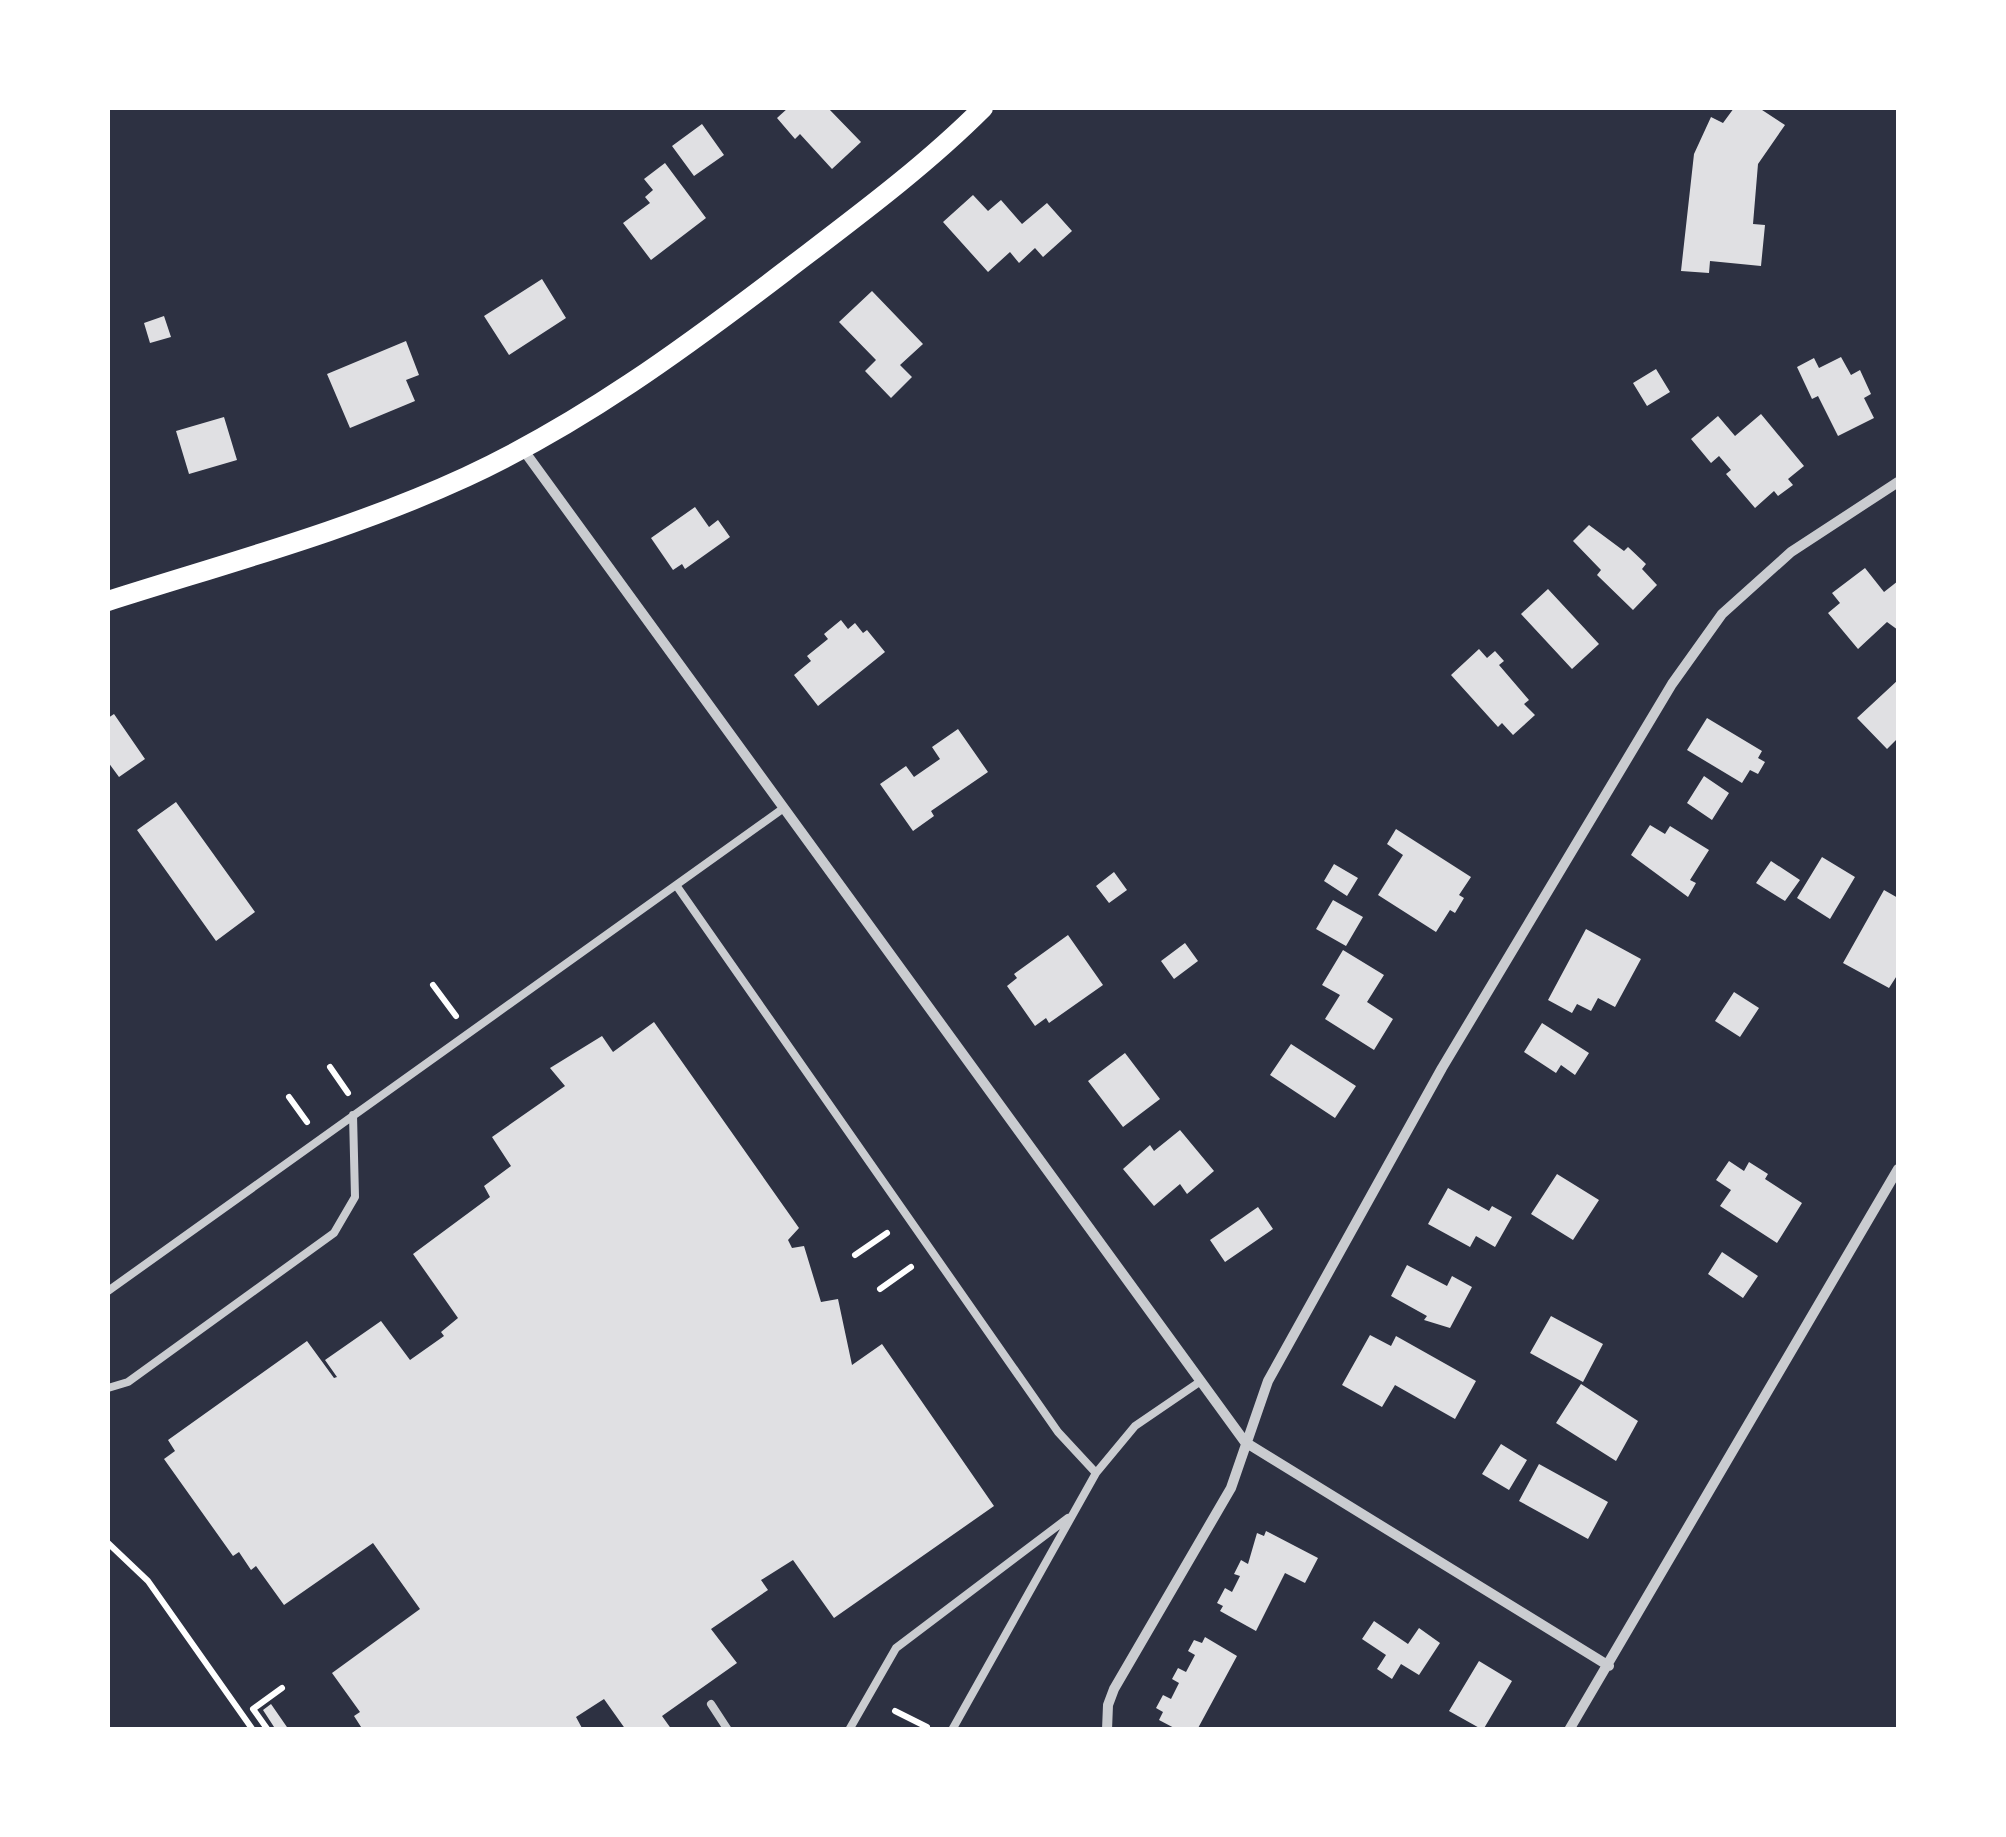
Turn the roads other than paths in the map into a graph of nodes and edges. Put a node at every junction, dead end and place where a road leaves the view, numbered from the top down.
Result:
1 (983, 108) edge
2 (522, 448) junction
3 (1898, 482) edge
4 (108, 601) edge
5 (781, 810) junction
6 (676, 886) junction
7 (353, 1115) junction
8 (1898, 1169) edge
9 (108, 1292) edge
10 (1198, 1382) junction
11 (108, 1388) edge
12 (1245, 1442) junction
13 (1096, 1472) junction
14 (1071, 1516) junction
15 (1609, 1666) junction
16 (712, 1704) dead end
17 (728, 1730) edge
18 (849, 1730) edge
19 (952, 1730) edge
20 (1108, 1730) edge
21 (1569, 1730) edge

1 - 2 main road
2 - 4 main road
2 - 5 street
3 - 12 street
5 - 6 lane
5 - 10 street
6 - 7 lane
6 - 13 lane
7 - 9 lane
7 - 11 lane
8 - 15 street
10 - 12 street
10 - 13 lane
12 - 15 street
12 - 20 street
13 - 14 lane
14 - 18 lane
14 - 19 lane
15 - 21 street
16 - 17 lane

